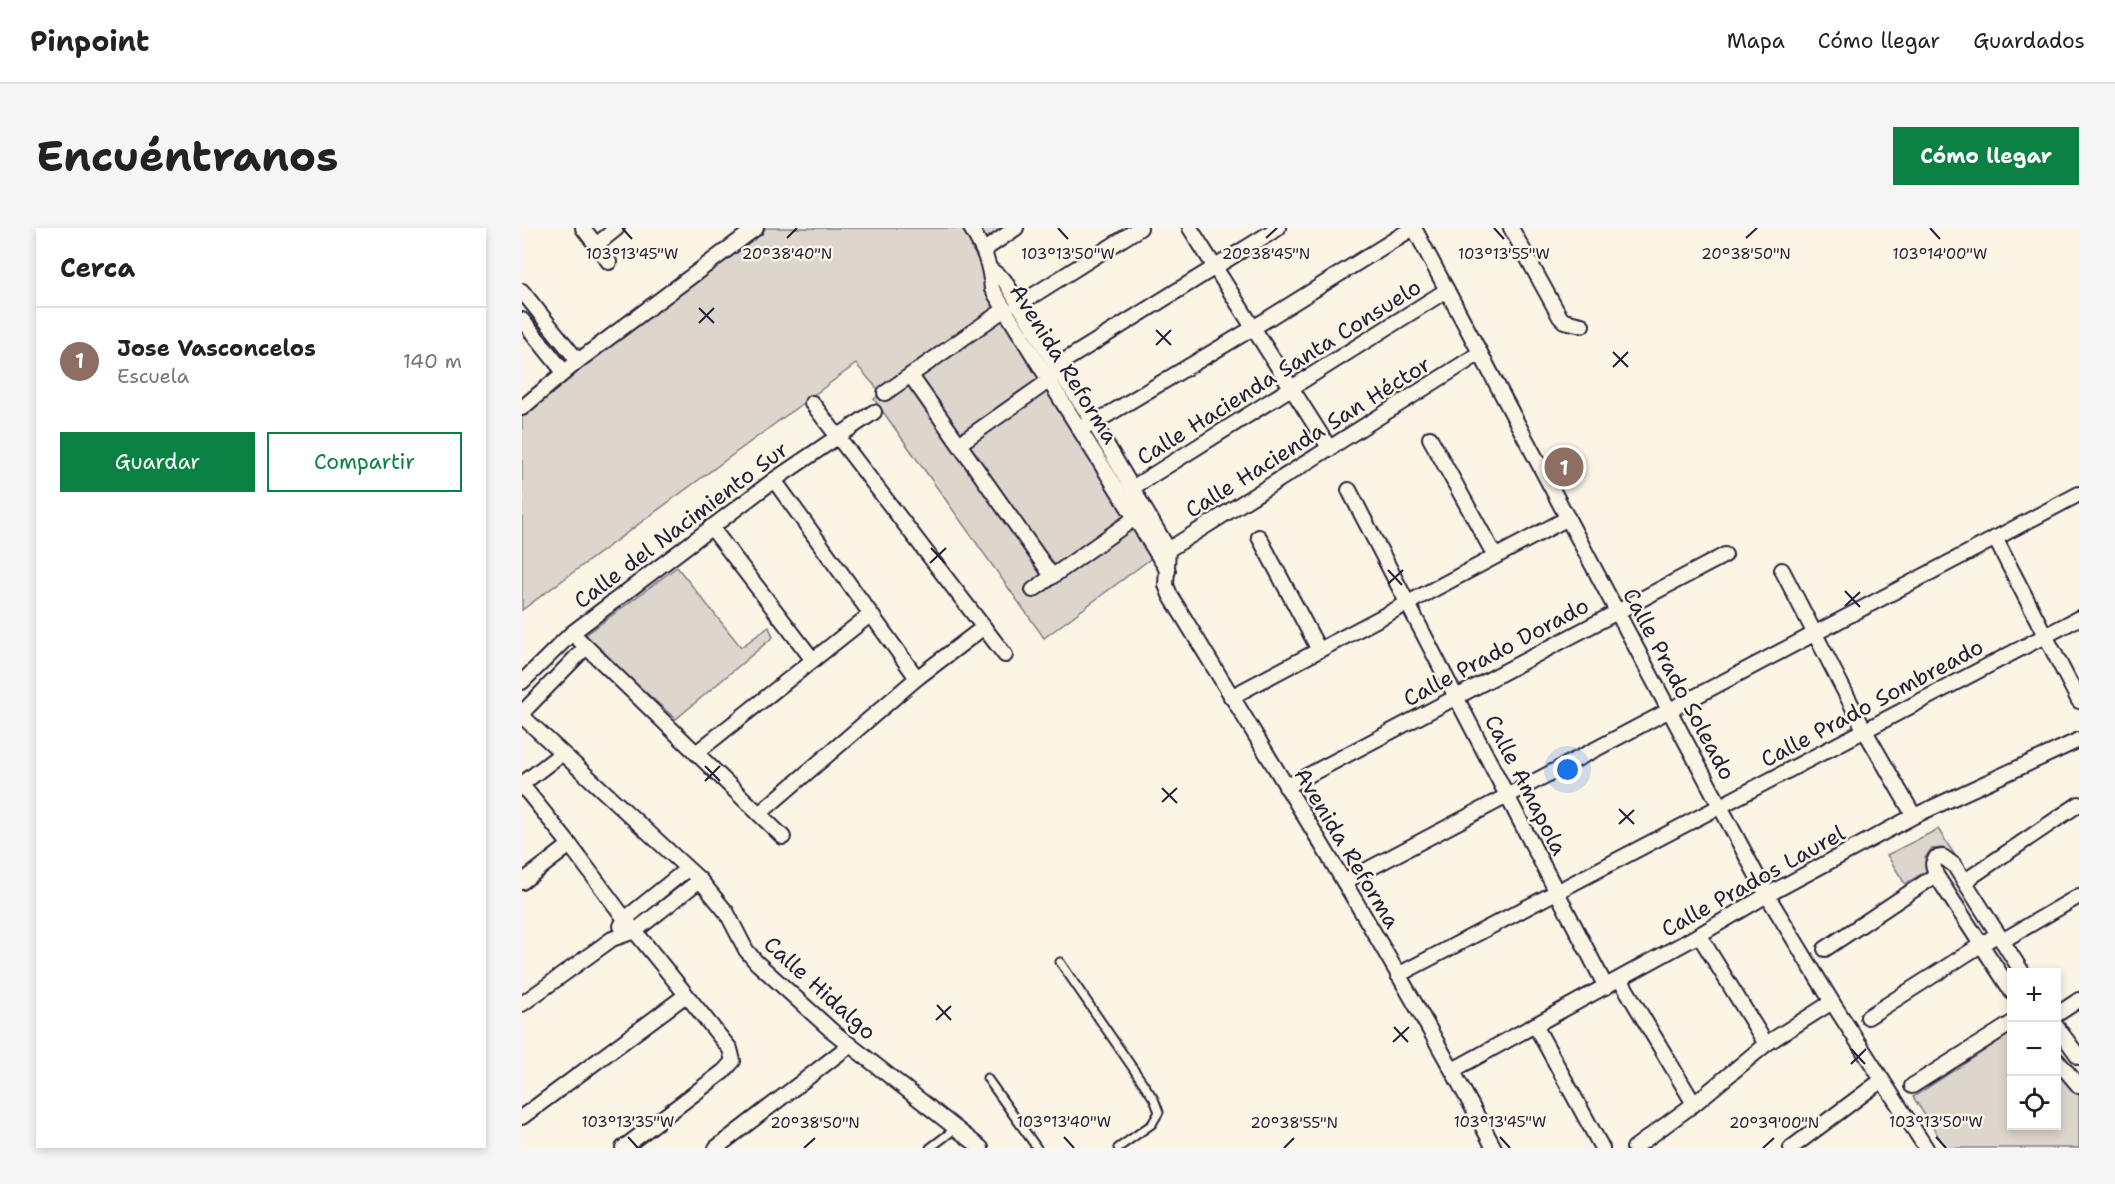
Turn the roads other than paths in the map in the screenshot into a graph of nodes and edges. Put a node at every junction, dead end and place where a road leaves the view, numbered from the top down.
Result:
1 (583, 228) edge
2 (617, 228) edge
3 (756, 228) edge
4 (970, 228) edge
5 (1016, 228) edge
6 (1140, 228) edge
7 (1190, 228) edge
8 (1278, 228) edge
9 (1413, 228) edge
10 (1511, 228) edge
11 (596, 245) junction
12 (984, 250) junction
13 (609, 262) dead end
14 (1214, 267) junction
15 (1447, 290) junction
16 (523, 294) edge
17 (1012, 307) junction
18 (522, 320) edge
19 (1582, 325) dead end
20 (1253, 328) junction
21 (1480, 353) junction
22 (578, 361) junction
23 (1056, 366) junction
24 (564, 372) junction
25 (911, 376) junction
26 (1050, 380) junction
27 (1291, 388) junction
28 (885, 393) dead end
29 (812, 403) dead end
30 (522, 408) edge
31 (874, 412) dead end
32 (1094, 423) junction
33 (1080, 428) junction
34 (838, 436) junction
35 (1430, 438) dead end
36 (960, 444) junction
37 (1330, 449) junction
38 (774, 480) junction
39 (1132, 488) junction
40 (1349, 490) dead end
41 (2079, 494) edge
42 (1140, 514) junction
43 (1568, 518) junction
44 (711, 527) junction
45 (1259, 537) dead end
46 (1995, 538) junction
47 (1163, 553) junction
48 (1725, 555) dead end
49 (1495, 556) junction
50 (1782, 570) dead end
51 (1052, 576) junction
52 (1033, 590) dead end
53 (1408, 603) junction
54 (1617, 612) junction
55 (871, 614) junction
56 (2079, 618) edge
57 (984, 627) junction
58 (572, 633) junction
59 (1815, 634) junction
60 (2046, 636) junction
61 (586, 647) junction
62 (1319, 650) junction
63 (1005, 655) dead end
64 (813, 660) junction
65 (917, 678) junction
66 (522, 682) edge
67 (1231, 697) junction
68 (1456, 697) junction
69 (2079, 701) edge
70 (1669, 711) junction
71 (522, 714) edge
72 (1865, 730) junction
73 (2079, 740) edge
74 (696, 753) junction
75 (561, 754) junction
76 (522, 785) edge
77 (1286, 786) junction
78 (1508, 796) junction
79 (2079, 804) edge
80 (1720, 806) junction
81 (759, 814) junction
82 (1914, 816) junction
83 (783, 837) dead end
84 (570, 845) junction
85 (687, 869) junction
86 (1936, 875) junction
87 (700, 880) junction
88 (1965, 881) junction
89 (522, 882) edge
90 (1344, 882) junction
91 (1557, 892) junction
92 (1767, 895) junction
93 (2079, 896) edge
94 (626, 920) junction
95 (635, 931) junction
96 (1699, 935) junction
97 (2000, 938) junction
98 (612, 939) junction
99 (1980, 945) junction
100 (1825, 949) dead end
101 (1060, 962) dead end
102 (2019, 968) edge
103 (1398, 975) junction
104 (1620, 980) junction
105 (2007, 985) edge
106 (1606, 987) junction
107 (686, 995) junction
108 (2079, 1000) edge
109 (1832, 1002) junction
110 (522, 1004) edge
111 (2061, 1012) edge
112 (1869, 1017) dead end
113 (1535, 1025) junction
114 (2007, 1026) edge
115 (2061, 1033) edge
116 (1766, 1044) junction
117 (850, 1045) junction
118 (2079, 1057) edge
119 (2061, 1065) edge
120 (1454, 1070) junction
121 (987, 1078) dead end
122 (1882, 1080) junction
123 (1912, 1086) dead end
124 (2079, 1086) edge
125 (1694, 1104) junction
126 (522, 1118) edge
127 (955, 1129) junction
128 (623, 1148) edge
129 (716, 1148) edge
130 (930, 1148) edge
131 (981, 1148) edge
132 (1037, 1148) edge
133 (1118, 1148) edge
134 (1494, 1148) edge
135 (1602, 1148) edge
136 (1634, 1148) edge
137 (1791, 1148) edge
138 (1926, 1148) edge

1 - 11 street
2 - 11 street
3 - 22 street
4 - 12 street, Avenida Reforma
5 - 12 street
6 - 17 street
7 - 14 street
8 - 14 street
9 - 15 street, Calle Prado Soleado
9 - 20 street
10 - 19 street
11 - 13 street
12 - 17 street, Avenida Reforma
14 - 20 street
14 - 23 street
15 - 21 street, Calle Prado Soleado
15 - 27 street, Calle Hacienda Santa Consuelo
16 - 22 street
17 - 23 street, Avenida Reforma
17 - 25 street
17 - 26 street, Avenida Reforma
18 - 24 street
20 - 27 street
20 - 32 street
21 - 37 street, Calle Hacienda San Héctor
21 - 43 street, Calle Prado Soleado
22 - 24 street
23 - 32 street, Avenida Reforma
24 - 30 street
25 - 28 street
25 - 36 street
26 - 33 street, Avenida Reforma
26 - 36 street
27 - 37 street
27 - 39 street, Calle Hacienda Santa Consuelo
29 - 34 street
31 - 34 street, Calle del Nacimiento Sur
32 - 33 street
32 - 39 street, Avenida Reforma
33 - 42 street, Avenida Reforma
34 - 38 street, Calle del Nacimiento Sur
34 - 57 street
35 - 49 street
36 - 51 street
37 - 47 street, Calle Hacienda San Héctor
38 - 44 street, Calle del Nacimiento Sur
38 - 55 street
39 - 42 street, Avenida Reforma
40 - 53 street, Calle Amapola
41 - 46 street
42 - 47 street, Avenida Reforma
42 - 51 street
43 - 49 street
43 - 54 street, Calle Prado Soleado
44 - 58 street, Calle del Nacimiento Sur
44 - 64 street
45 - 62 street
46 - 59 street
46 - 60 street
47 - 67 street, Avenida Reforma
48 - 54 street, Calle Prado Dorado
49 - 53 street
50 - 59 street
51 - 52 street
53 - 62 street
53 - 68 street, Calle Amapola
54 - 68 street, Calle Prado Dorado
54 - 70 street, Calle Prado Soleado
55 - 64 street
55 - 65 street
56 - 60 street, Calle Prado Sombreado
57 - 63 street
57 - 65 street
58 - 61 street
58 - 66 street, Calle del Nacimiento Sur
59 - 70 street
59 - 72 street
60 - 69 street
60 - 72 street, Calle Prado Sombreado
61 - 71 street, Calle del Nacimiento Sur
61 - 74 street
62 - 67 street
64 - 74 street
65 - 81 street
67 - 77 street, Avenida Reforma
68 - 77 street, Calle Prado Dorado
68 - 78 street, Calle Amapola
70 - 78 street
70 - 80 street, Calle Prado Soleado
71 - 75 street, Calle Hidalgo
72 - 80 street, Calle Prado Sombreado
72 - 82 street
73 - 82 street, Calle Prados Laurel
74 - 81 street
75 - 76 street
75 - 85 street, Calle Hidalgo
76 - 84 street
77 - 90 street, Avenida Reforma
78 - 90 street
78 - 91 street, Calle Amapola
79 - 88 street
80 - 91 street, Calle Prado Sombreado
80 - 92 street, Calle Prado Soleado
81 - 83 street
82 - 92 street, Calle Prados Laurel
84 - 89 street
84 - 94 street
85 - 87 street, Calle Hidalgo
85 - 94 street
86 - 88 street
86 - 99 street
86 - 100 street
87 - 95 street
87 - 117 street, Calle Hidalgo
88 - 97 street
90 - 103 street, Avenida Reforma
91 - 103 street, Calle Prado Sombreado
91 - 106 street, Calle Amapola
92 - 96 street, Calle Prados Laurel
92 - 109 street, Calle Prado Soleado
93 - 97 street
94 - 95 street
94 - 98 street
95 - 98 street
95 - 107 street
96 - 104 street, Calle Prados Laurel
96 - 116 street
97 - 99 street
97 - 102 street
98 - 110 street
99 - 105 street
99 - 112 street
101 - 133 lane
103 - 120 street, Avenida Reforma
104 - 106 street, Calle Prados Laurel
104 - 125 street
106 - 113 street, Calle Prados Laurel
107 - 126 street
107 - 128 street
108 - 111 street
109 - 116 street
109 - 122 street, Calle Prado Soleado
113 - 120 street, Calle Prados Laurel
113 - 135 street
114 - 123 street
115 - 118 street
116 - 125 street
117 - 127 street, Calle Hidalgo
117 - 129 street
119 - 124 street
120 - 134 street, Avenida Reforma
121 - 132 lane
122 - 137 street
122 - 138 street, Calle Prado Soleado
125 - 136 street
127 - 130 lane
127 - 131 street, Calle Hidalgo

